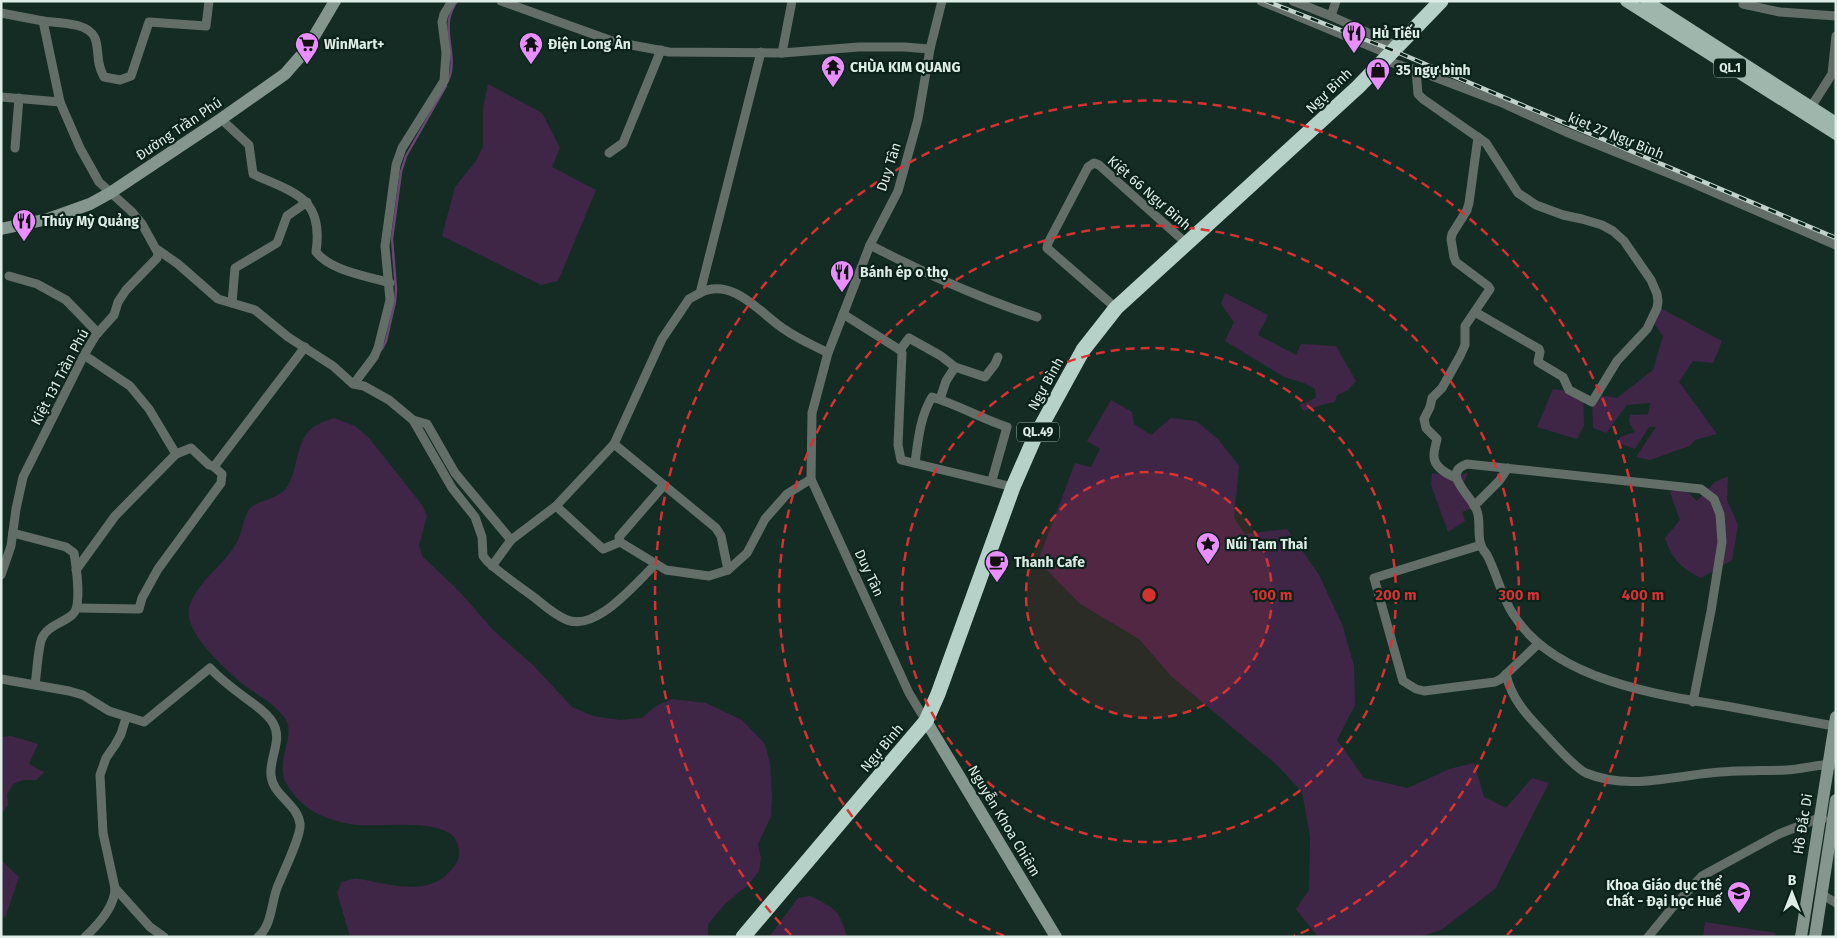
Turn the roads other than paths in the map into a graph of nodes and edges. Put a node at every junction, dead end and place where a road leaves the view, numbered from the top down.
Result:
1 (209, 1) edge
2 (335, 1) edge
3 (452, 1) edge
4 (501, 1) edge
5 (792, 1) edge
6 (942, 1) edge
7 (1261, 1) edge
8 (1293, 1) edge
9 (1336, 1) edge
10 (1441, 1) edge
11 (1626, 1) edge
12 (1646, 1) edge
13 (1743, 4) dead end
14 (1, 13) edge
15 (1330, 16) junction
16 (1836, 16) edge
17 (43, 21) junction
18 (1836, 36) edge
19 (930, 49) junction
20 (661, 50) junction
21 (761, 52) junction
22 (782, 52) junction
23 (1389, 53) junction
24 (1416, 70) junction
25 (1834, 74) edge
26 (1773, 88) junction
27 (1, 97) edge
28 (19, 98) junction
29 (60, 102) junction
30 (1811, 107) junction
31 (221, 120) junction
32 (1836, 123) edge
33 (1836, 134) edge
34 (1478, 137) junction
35 (15, 148) dead end
36 (609, 153) dead end
37 (110, 194) junction
38 (307, 202) junction
39 (1, 229) edge
40 (1186, 243) junction
41 (870, 245) junction
42 (1836, 245) edge
43 (158, 250) junction
44 (9, 276) dead end
45 (390, 284) junction
46 (700, 293) junction
47 (232, 303) junction
48 (1116, 308) junction
49 (1475, 312) junction
50 (843, 314) junction
51 (1037, 317) dead end
52 (98, 333) junction
53 (305, 347) junction
54 (900, 350) junction
55 (828, 353) junction
56 (84, 355) junction
57 (998, 357) dead end
58 (955, 367) junction
59 (356, 383) junction
60 (940, 399) junction
61 (413, 420) junction
62 (614, 444) junction
63 (176, 454) junction
64 (915, 463) junction
65 (213, 466) junction
66 (1508, 468) junction
67 (1456, 478) junction
68 (811, 479) junction
69 (992, 480) junction
70 (664, 485) junction
71 (1013, 487) junction
72 (556, 506) junction
73 (1474, 506) junction
74 (13, 533) junction
75 (510, 540) junction
76 (620, 542) junction
77 (1481, 545) junction
78 (656, 564) junction
79 (492, 566) junction
80 (76, 570) junction
81 (728, 570) junction
82 (1, 575) edge
83 (77, 608) junction
84 (1538, 644) junction
85 (1506, 674) junction
86 (1, 679) edge
87 (35, 684) junction
88 (1693, 702) junction
89 (126, 718) junction
90 (926, 721) junction
91 (1835, 721) edge
92 (1834, 742) edge
93 (1832, 764) edge
94 (1836, 800) edge
95 (1819, 818) junction
96 (1834, 820) edge
97 (115, 888) junction
98 (1821, 894) junction
99 (1836, 903) edge
100 (91, 935) edge
101 (164, 937) edge
102 (258, 937) edge
103 (743, 937) edge
104 (1056, 937) edge
105 (1648, 937) edge
106 (1801, 937) edge
107 (1815, 937) edge

1 - 17 street
2 - 31 street, Đường Trần Phú
3 - 45 street
4 - 20 street
5 - 22 street
6 - 19 street, Duy Tân
7 - 23 street
8 - 15 street
9 - 15 street
10 - 23 highway, Ngự Bình / QL.49
11 - 26 main road, QL.1
12 - 26 main road, QL.1
13 - 16 street
14 - 17 street
15 - 23 street
17 - 29 street
18 - 25 street
19 - 22 street
19 - 41 street, Duy Tân
20 - 21 street
20 - 36 street
21 - 22 street
21 - 46 street
23 - 24 street, kiet 27 Ngự Bình
23 - 40 highway, Ngự Bình / QL.49
24 - 34 street
24 - 42 street, kiet 27 Ngự Bình
25 - 30 street
26 - 30 main road, QL.1
26 - 33 main road, QL.1
27 - 28 street
28 - 29 street
28 - 35 street
29 - 37 street
30 - 32 main road, QL.1
31 - 37 street, Đường Trần Phú
31 - 38 street
34 - 49 street
34 - 49 street
37 - 39 street, Đường Trần Phú
37 - 43 street
38 - 45 street
38 - 47 street
40 - 48 highway, Ngự Bình / QL.49
40 - 48 street, Kiệt 66 Ngự Bình
41 - 50 street, Duy Tân
41 - 51 street
43 - 47 street
43 - 52 street, Kiệt 131 Trần Phú
44 - 52 street
45 - 59 street
46 - 55 street
46 - 62 street
47 - 53 street
48 - 71 highway, Ngự Bình / QL.49
49 - 67 street
50 - 54 street
50 - 55 street, Duy Tân
52 - 56 street, Kiệt 131 Trần Phú
53 - 59 street
53 - 65 street
54 - 58 street
54 - 64 street
55 - 68 street, Duy Tân
56 - 63 street
56 - 74 street, Kiệt 131 Trần Phú
57 - 58 street
58 - 60 street
59 - 61 street
60 - 64 street
60 - 69 street
61 - 75 street
61 - 79 street
62 - 70 street
62 - 72 street
63 - 65 street
63 - 80 street
64 - 69 street
65 - 83 street
66 - 67 street
66 - 73 street
66 - 88 street
67 - 73 street
68 - 81 street
68 - 90 street, Duy Tân
69 - 71 street
70 - 76 street
70 - 81 street
71 - 90 highway, Ngự Bình / QL.49
72 - 75 street
72 - 76 street
73 - 77 street
74 - 80 street
74 - 82 street, Kiệt 131 Trần Phú
75 - 79 street
76 - 78 street
77 - 84 street
77 - 85 street
78 - 79 street
78 - 81 street
80 - 83 street
83 - 87 street
84 - 85 street
84 - 88 street
85 - 93 street
86 - 87 street
87 - 89 street
88 - 91 street
89 - 97 street
89 - 102 street
90 - 103 highway, Ngự Bình / QL.49
90 - 104 street, Nguyễn Khoa Chiêm
91 - 92 street, Hồ Đắc Di
92 - 93 street, Hồ Đắc Di
93 - 95 street, Hồ Đắc Di
94 - 96 street, Hồ Đắc Di
95 - 96 street
95 - 105 street
95 - 106 street, Hồ Đắc Di
96 - 98 street, Hồ Đắc Di
97 - 100 street
97 - 101 street
98 - 99 street
98 - 107 street, Hồ Đắc Di

